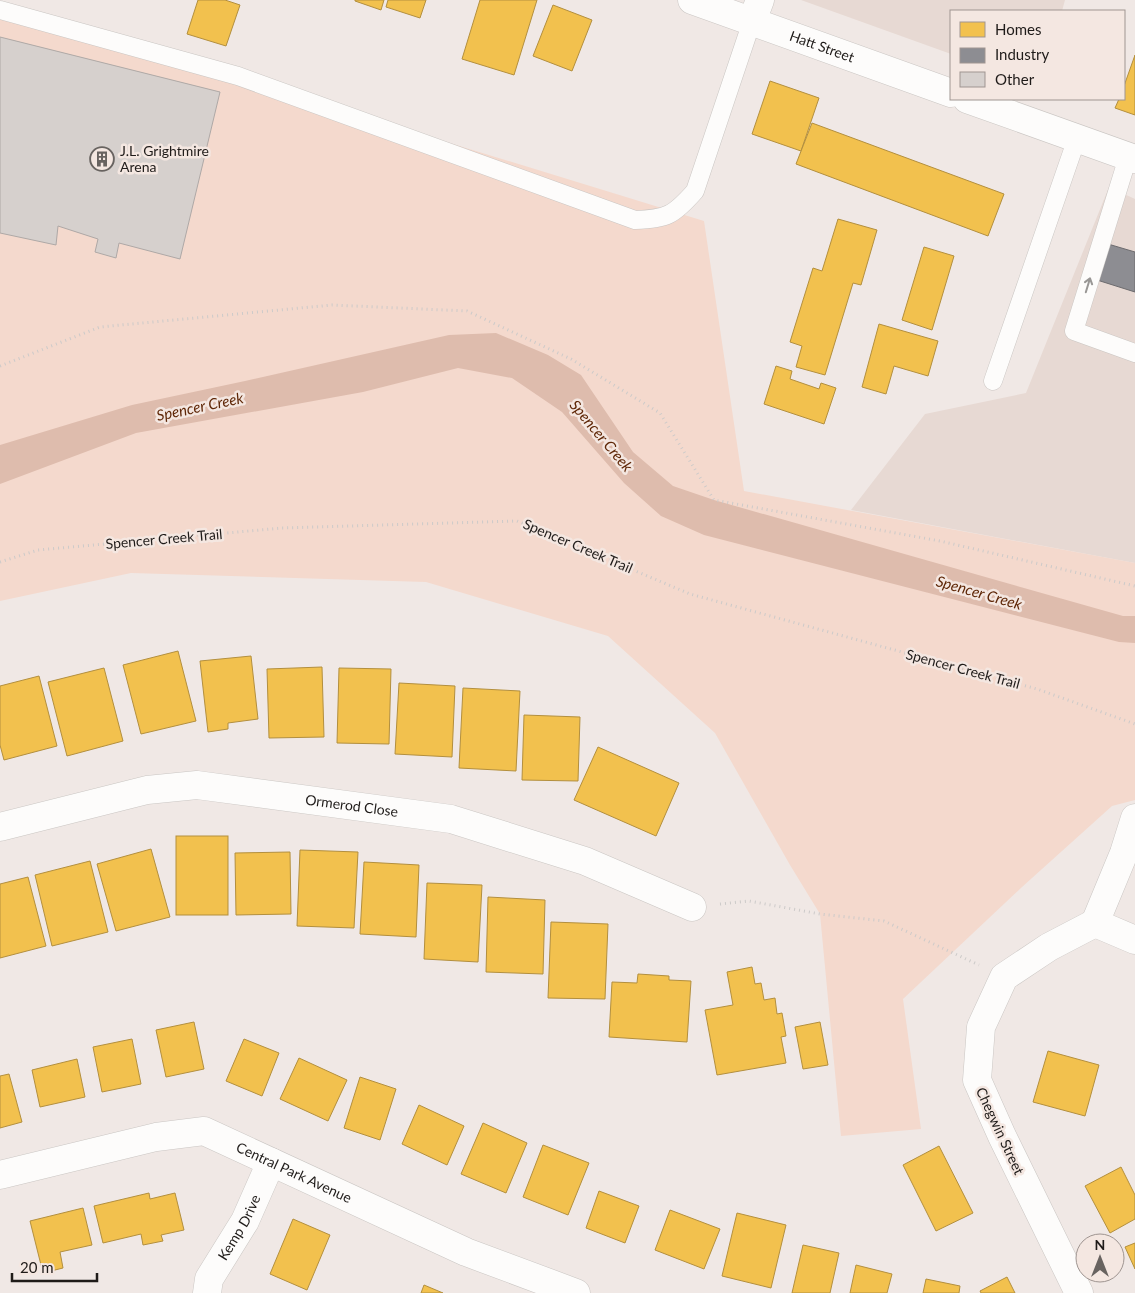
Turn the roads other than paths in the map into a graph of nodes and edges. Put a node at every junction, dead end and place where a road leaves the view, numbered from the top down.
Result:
1 (692, 0) edge
2 (0, 10) edge
3 (756, 11) edge
4 (950, 93) edge
5 (970, 100) edge
6 (1077, 138) junction
7 (1131, 158) edge
8 (1135, 353) edge
9 (993, 381) dead end
10 (1135, 818) edge
11 (0, 827) edge
12 (692, 907) road end
13 (1095, 923) junction
14 (1135, 940) edge
15 (271, 1162) junction
16 (0, 1175) edge
17 (207, 1293) edge
18 (576, 1293) edge
19 (1079, 1293) edge

1 - 3 street, Hatt Street
2 - 3 lane
3 - 4 street, Hatt Street
5 - 6 street
6 - 7 street
6 - 9 lane
8 -> 7 lane
10 - 13 street
11 - 12 street, Ormerod Close
13 - 14 street
13 - 19 street, Chegwin Street
15 - 16 street, Central Park Avenue
15 - 17 street, Kemp Drive
15 - 18 street, Central Park Avenue

